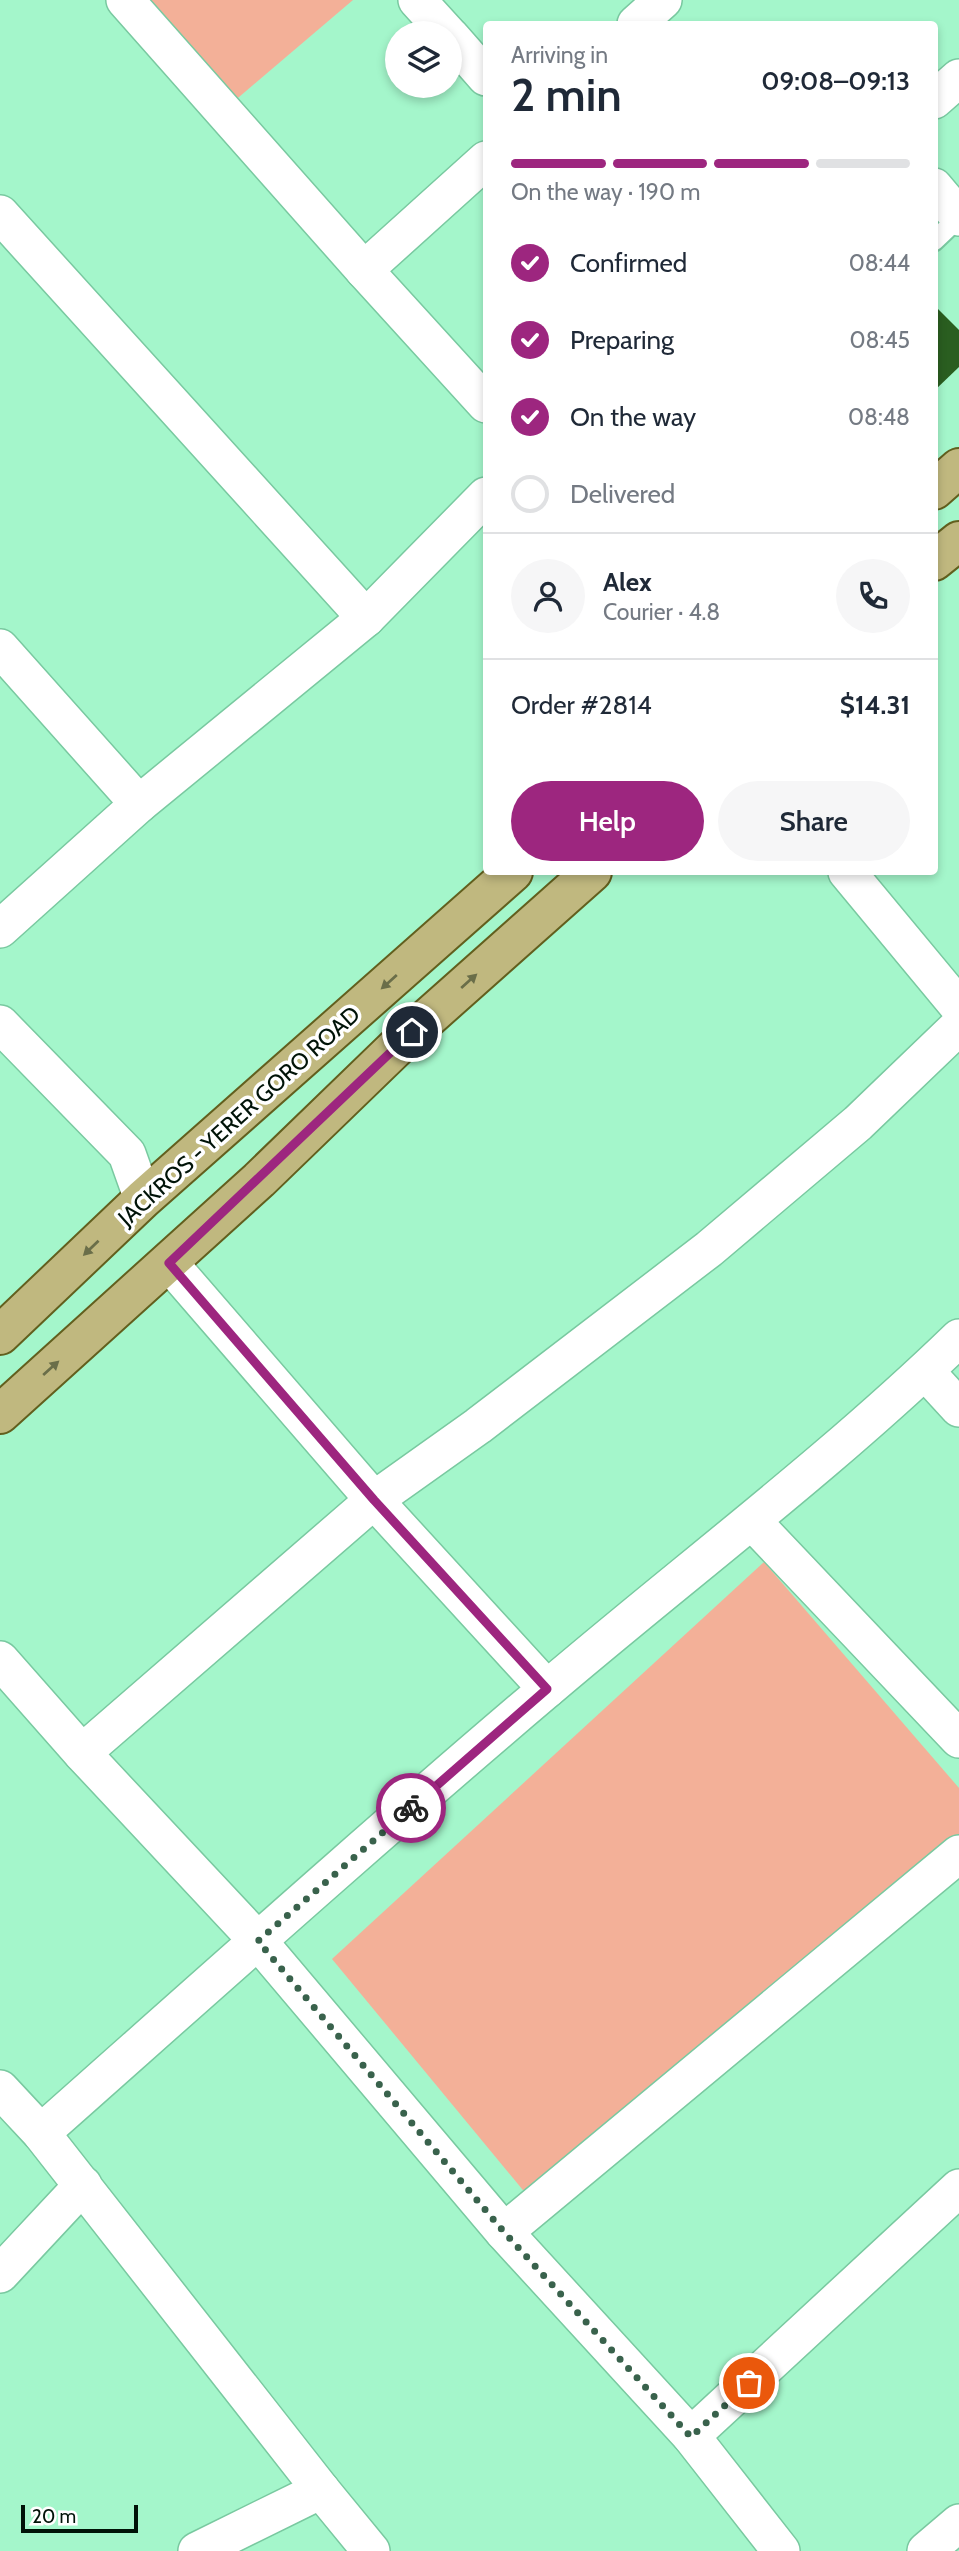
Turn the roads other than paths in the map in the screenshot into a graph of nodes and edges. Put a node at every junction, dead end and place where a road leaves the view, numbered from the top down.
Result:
1 (125, 0) edge
2 (417, 0) edge
3 (663, 0) edge
4 (436, 21) edge
5 (639, 21) edge
6 (462, 50) edge
7 (483, 74) edge
8 (959, 78) edge
9 (938, 96) edge
10 (483, 163) edge
11 (938, 192) edge
12 (0, 214) edge
13 (959, 217) edge
14 (938, 237) edge
15 (364, 270) junction
16 (483, 401) edge
17 (959, 468) edge
18 (938, 487) edge
19 (483, 499) edge
20 (959, 541) edge
21 (938, 558) edge
22 (366, 618) junction
23 (0, 648) edge
24 (139, 804) junction
25 (510, 875) edge
26 (589, 875) edge
27 (849, 875) edge
28 (0, 929) edge
29 (959, 1007) edge
30 (0, 1024) edge
31 (959, 1026) edge
32 (143, 1199) junction
33 (169, 1263) junction
34 (0, 1335) edge
35 (959, 1338) edge
36 (925, 1371) junction
37 (959, 1408) edge
38 (0, 1414) edge
39 (374, 1500) junction
40 (752, 1521) junction
41 (0, 1660) edge
42 (547, 1689) junction
43 (959, 1739) edge
44 (82, 1753) junction
45 (959, 1854) edge
46 (258, 1941) junction
47 (0, 2089) edge
48 (41, 2133) junction
49 (83, 2185) junction
50 (959, 2188) edge
51 (504, 2232) junction
52 (0, 2274) edge
53 (691, 2437) junction
54 (321, 2490) junction
55 (959, 2523) edge
56 (197, 2551) edge
57 (371, 2551) edge
58 (781, 2551) edge
59 (926, 2551) edge

1 - 15 street
2 - 4 street
3 - 5 street
6 - 7 street
8 - 9 street
10 - 15 street
11 - 13 street
12 - 22 street
13 - 14 lane
15 - 16 street
17 - 18 main road
19 - 22 street
20 - 21 main road
22 - 24 street
23 - 24 street
24 - 28 street
25 -> 32 main road, JACKROS - YERER GORO ROAD
33 -> 26 main road
27 - 29 street
30 - 32 street
31 - 39 street
32 -> 34 main road, JACKROS - YERER GORO ROAD
38 -> 33 main road
33 - 39 street
35 - 36 street
36 - 37 street
36 - 40 street
39 - 42 street
39 - 44 street
40 - 42 street
40 - 43 street
41 - 44 street
42 - 46 street
44 - 46 street
45 - 51 street
46 - 48 street
46 - 51 street
47 - 48 street
48 - 49 street
49 - 52 street
49 - 54 street
50 - 53 street
51 - 53 street
53 - 58 street
54 - 56 street
54 - 57 street
55 - 59 street

